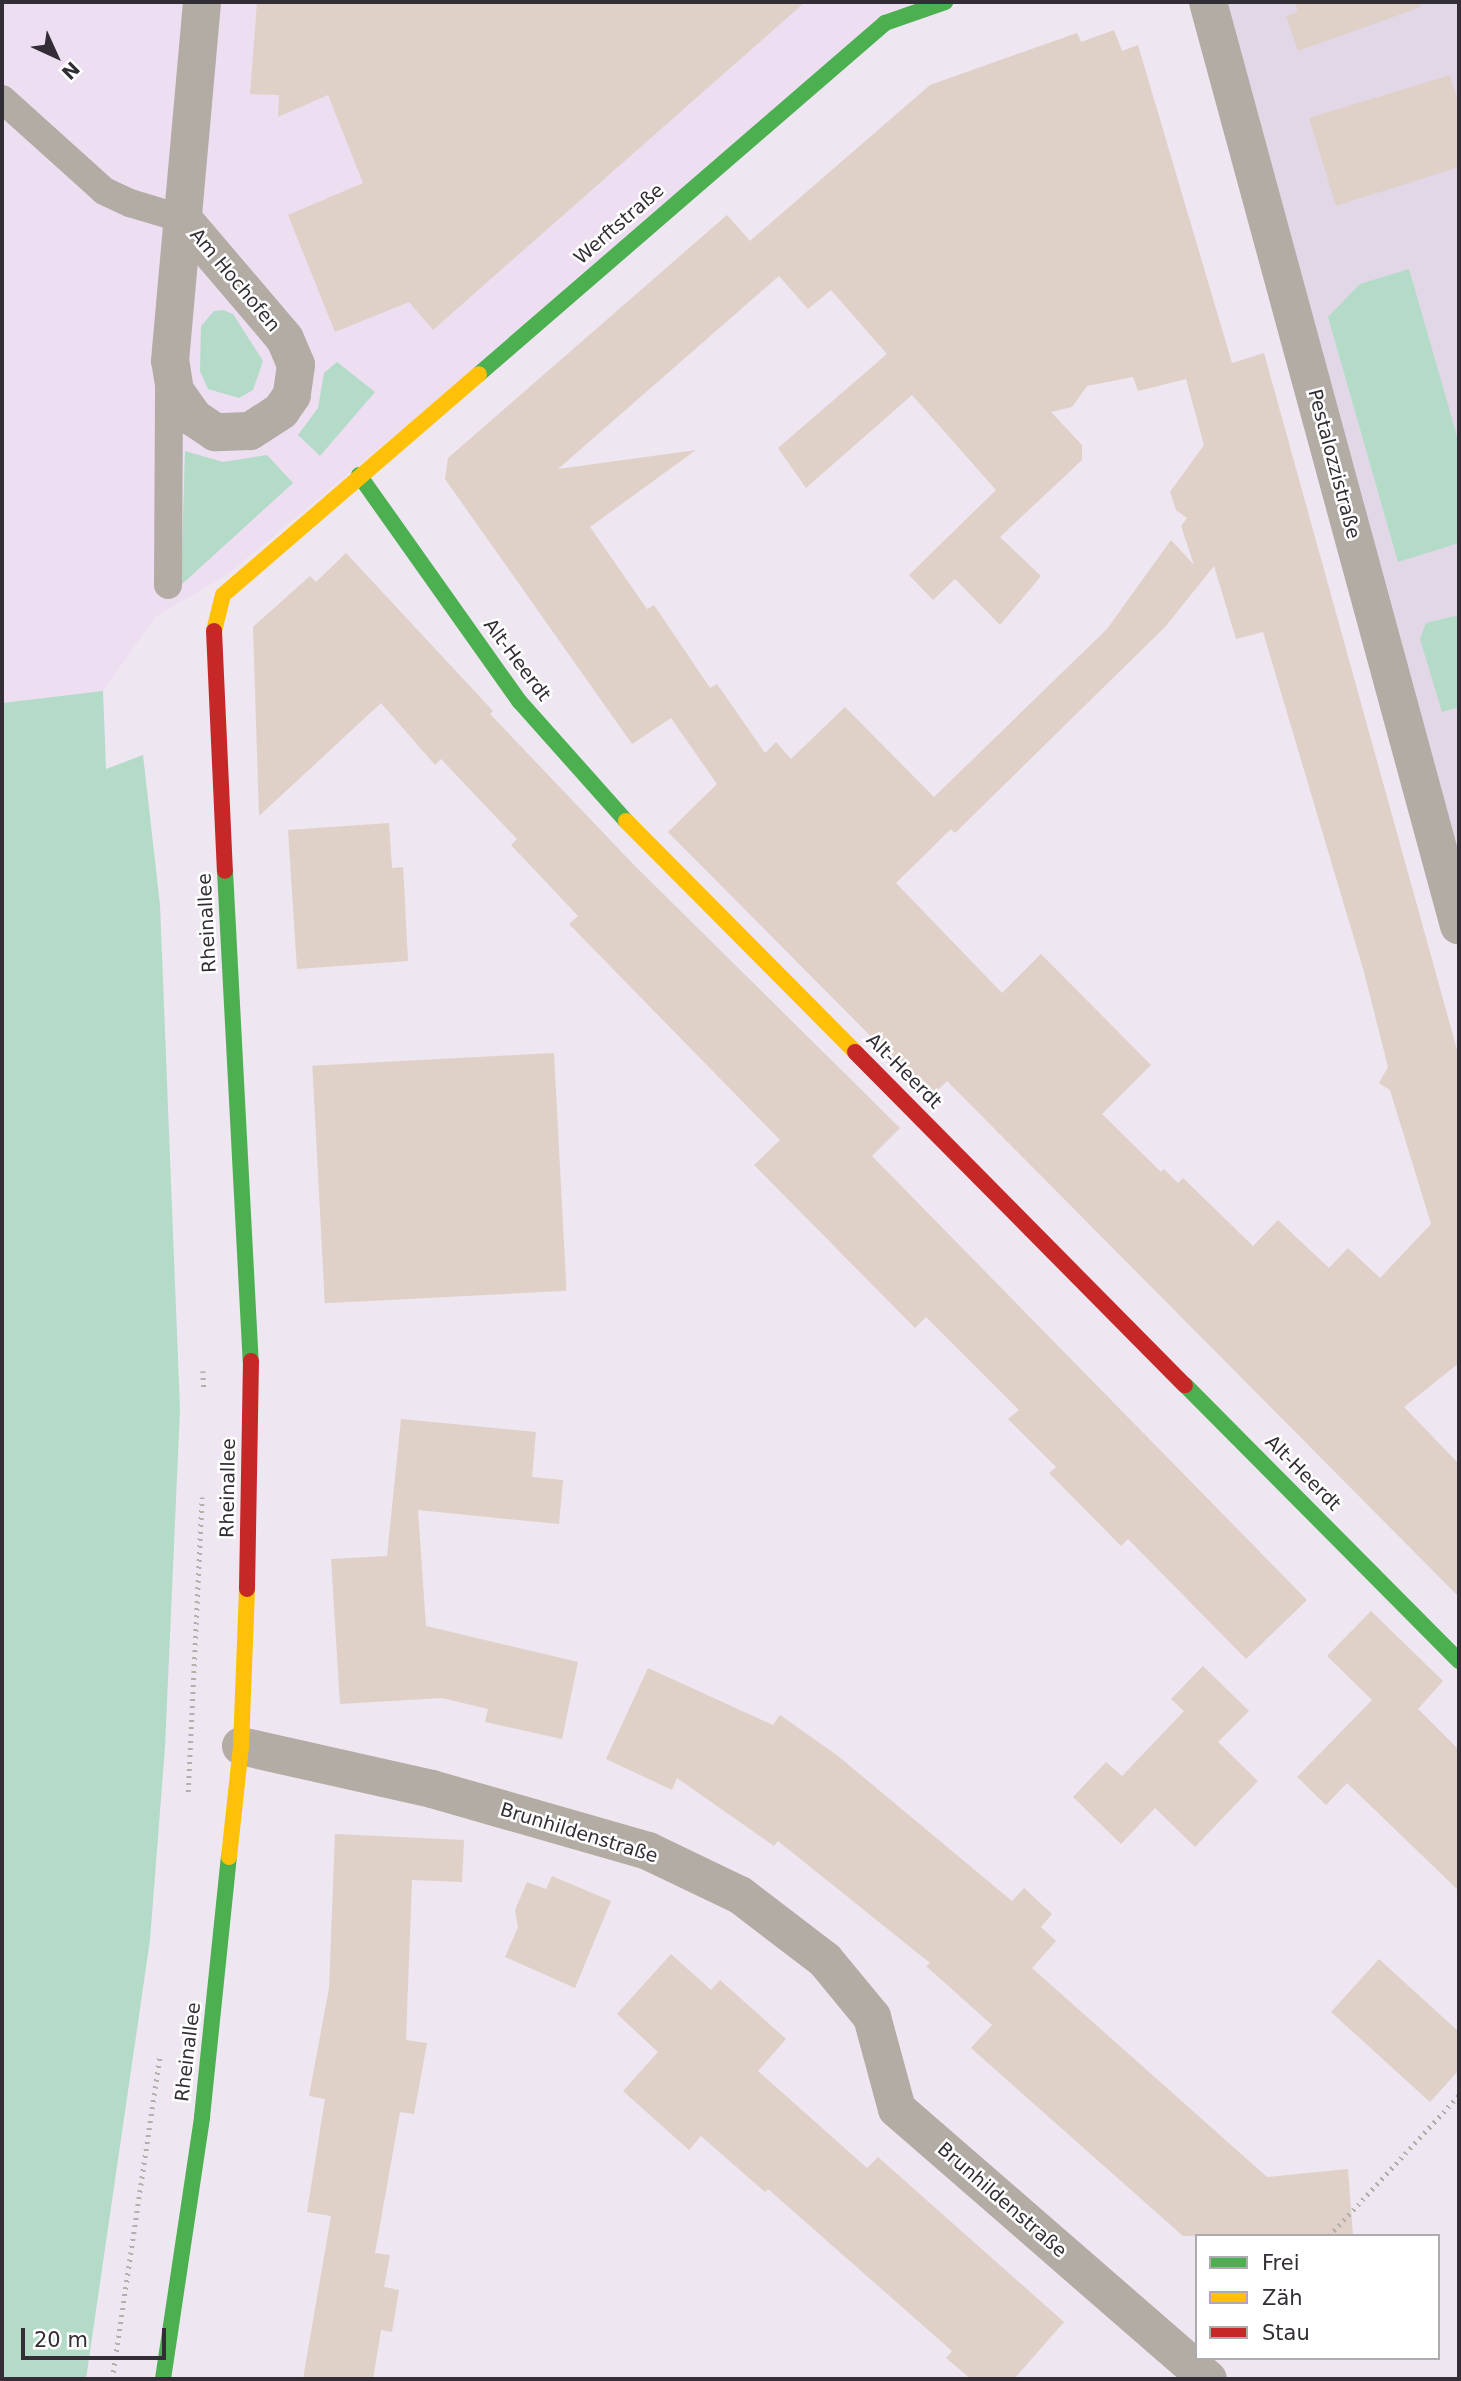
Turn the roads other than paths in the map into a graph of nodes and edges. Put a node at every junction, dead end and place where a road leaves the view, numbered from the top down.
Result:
1 (202, 2) edge
2 (945, 2) edge
3 (1208, 2) edge
4 (2, 99) edge
5 (183, 219) junction
6 (170, 360) junction
7 (359, 475) junction
8 (168, 585) dead end
9 (223, 595) joint
10 (1459, 926) edge
11 (1459, 1661) edge
12 (241, 1746) junction
13 (1205, 2376) edge
14 (163, 2379) edge

1 - 5 street, Am Hochofen
2 - 7 street, Werftstraße
3 - 10 street, Pestalozzistraße
4 - 5 lane
5 - 6 street, Am Hochofen
5 - 6 street, Am Hochofen
6 - 8 lane
7 - 9 street, Werftstraße
7 - 11 street, Alt-Heerdt
9 - 12 street, Rheinallee
12 - 13 street, Brunhildenstraße
12 - 14 street, Rheinallee

